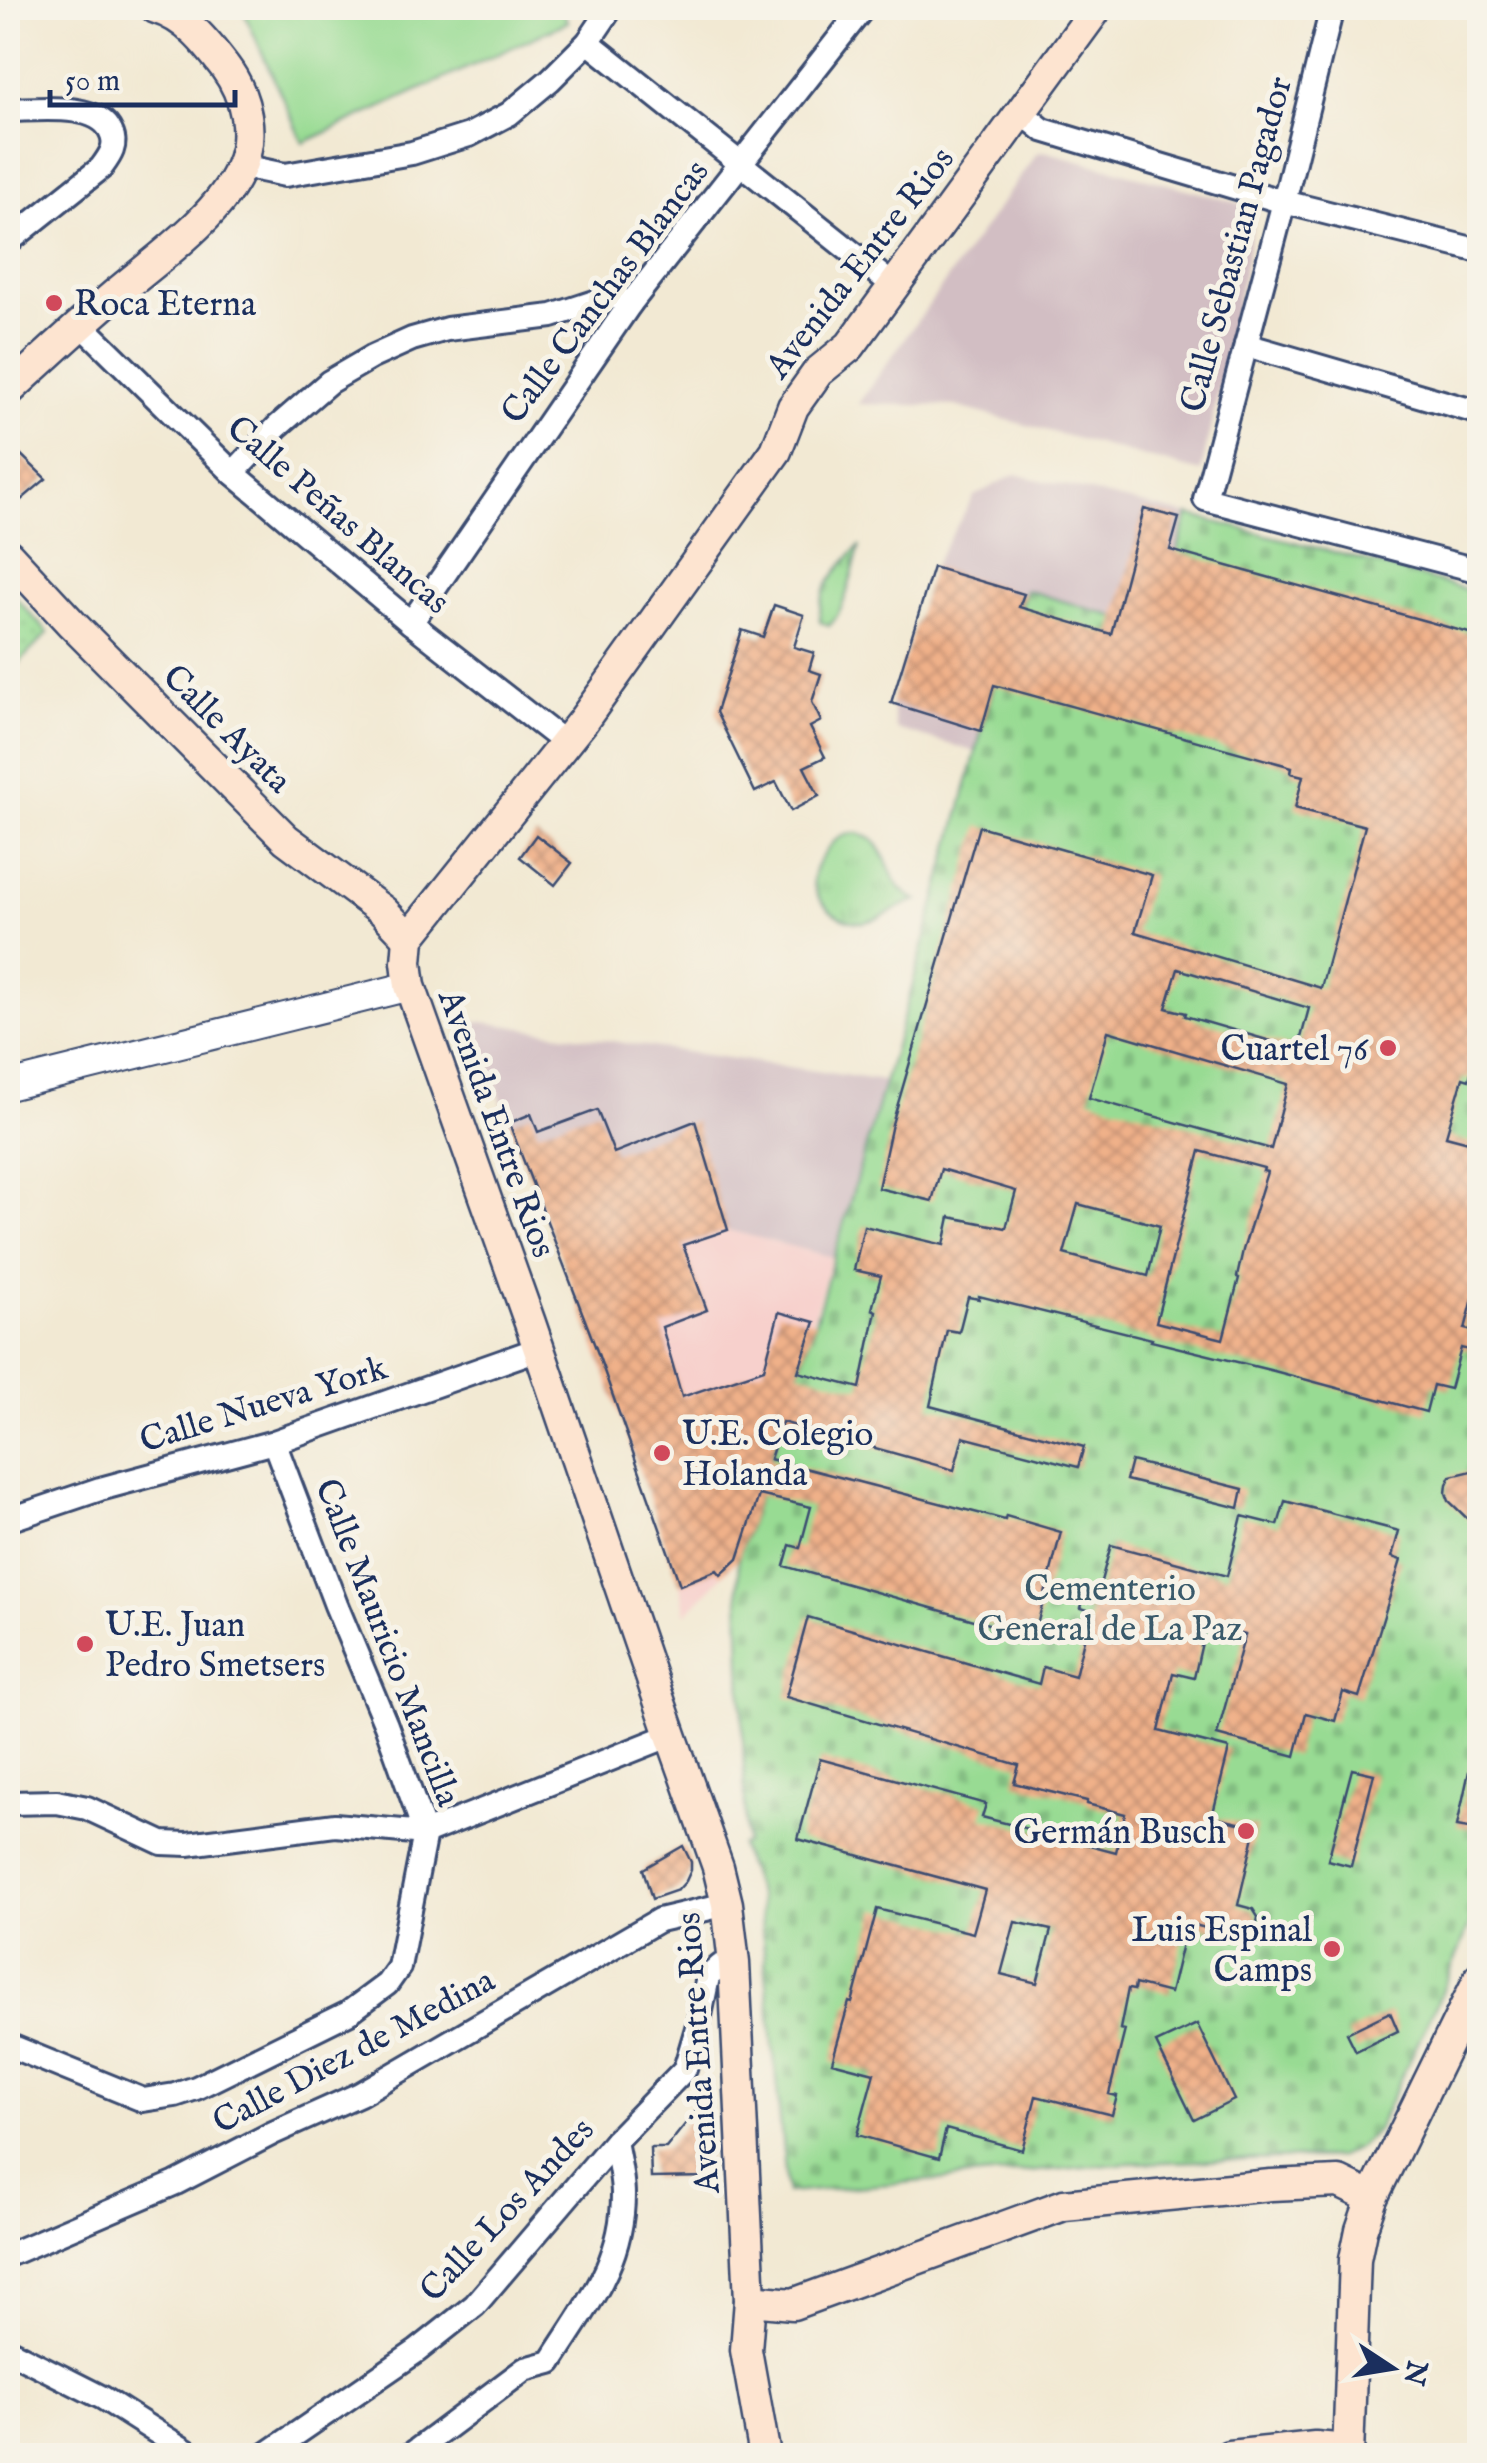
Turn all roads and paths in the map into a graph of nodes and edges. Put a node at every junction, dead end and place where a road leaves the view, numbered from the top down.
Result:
1 (156, 8) edge
2 (610, 8) edge
3 (863, 8) edge
4 (1097, 8) edge
5 (1332, 8) edge
6 (588, 42) junction
7 (8, 110) edge
8 (1021, 112) junction
9 (742, 165) junction
10 (242, 166) junction
11 (1284, 202) junction
12 (8, 242) edge
13 (1480, 251) edge
14 (894, 286) junction
15 (630, 304) junction
16 (81, 324) junction
17 (1246, 345) junction
18 (8, 390) edge
19 (1480, 413) edge
20 (233, 473) junction
21 (8, 555) edge
22 (1480, 571) edge
23 (410, 622) junction
24 (565, 743) junction
25 (409, 938) junction
26 (410, 986) junction
27 (8, 1086) edge
28 (538, 1349) junction
29 (274, 1442) junction
30 (8, 1520) edge
31 (670, 1735) junction
32 (8, 1803) edge
33 (425, 1833) junction
34 (728, 1904) junction
35 (734, 1963) junction
36 (1480, 1977) edge
37 (8, 2045) edge
38 (616, 2141) junction
39 (1372, 2198) junction
40 (8, 2256) edge
41 (750, 2300) junction
42 (8, 2350) edge
43 (1348, 2452) edge
44 (194, 2456) edge
45 (264, 2456) edge
46 (409, 2456) edge
47 (764, 2456) edge
48 (1229, 2456) edge

1 - 10 main road
2 - 6 street
3 - 9 street, Calle Canchas Blancas
4 - 8 main road, Avenida Entre Rios
5 - 11 street, Calle Sebastian Pagador
6 - 9 street
6 - 10 street
7 - 12 street
8 - 11 street
8 - 14 main road, Avenida Entre Rios
9 - 14 street
9 - 15 street, Calle Canchas Blancas
10 - 16 main road
11 - 13 street
11 - 17 street, Calle Sebastian Pagador
14 - 24 main road, Avenida Entre Rios
15 - 20 street
15 - 23 street, Calle Canchas Blancas
16 - 18 main road
16 - 20 street, Calle Peñas Blancas
17 - 19 street
17 - 22 street, Calle Sebastian Pagador
20 - 23 street, Calle Peñas Blancas
21 - 25 main road, Calle Ayata
23 - 24 street, Calle Peñas Blancas
24 - 25 main road, Avenida Entre Rios
25 - 26 main road, Avenida Entre Rios
26 - 27 street
26 - 28 main road, Avenida Entre Rios
28 - 29 street, Calle Nueva York
28 - 31 main road, Avenida Entre Rios
29 - 30 street, Calle Nueva York
29 - 33 street, Calle Mauricio Mancilla
31 - 33 street
31 - 34 main road, Avenida Entre Rios
32 - 33 street
33 - 37 street, Calle Mauricio Mancilla
34 - 35 main road, Avenida Entre Rios
34 - 40 street, Calle Diez de Medina
35 - 38 street, Calle Los Andes
35 - 41 main road, Avenida Entre Rios
36 - 39 main road
38 - 45 street, Calle Los Andes
38 - 46 street
39 - 41 main road
39 - 43 main road
41 - 47 main road, Avenida Entre Rios
42 - 44 street
43 - 48 main road

